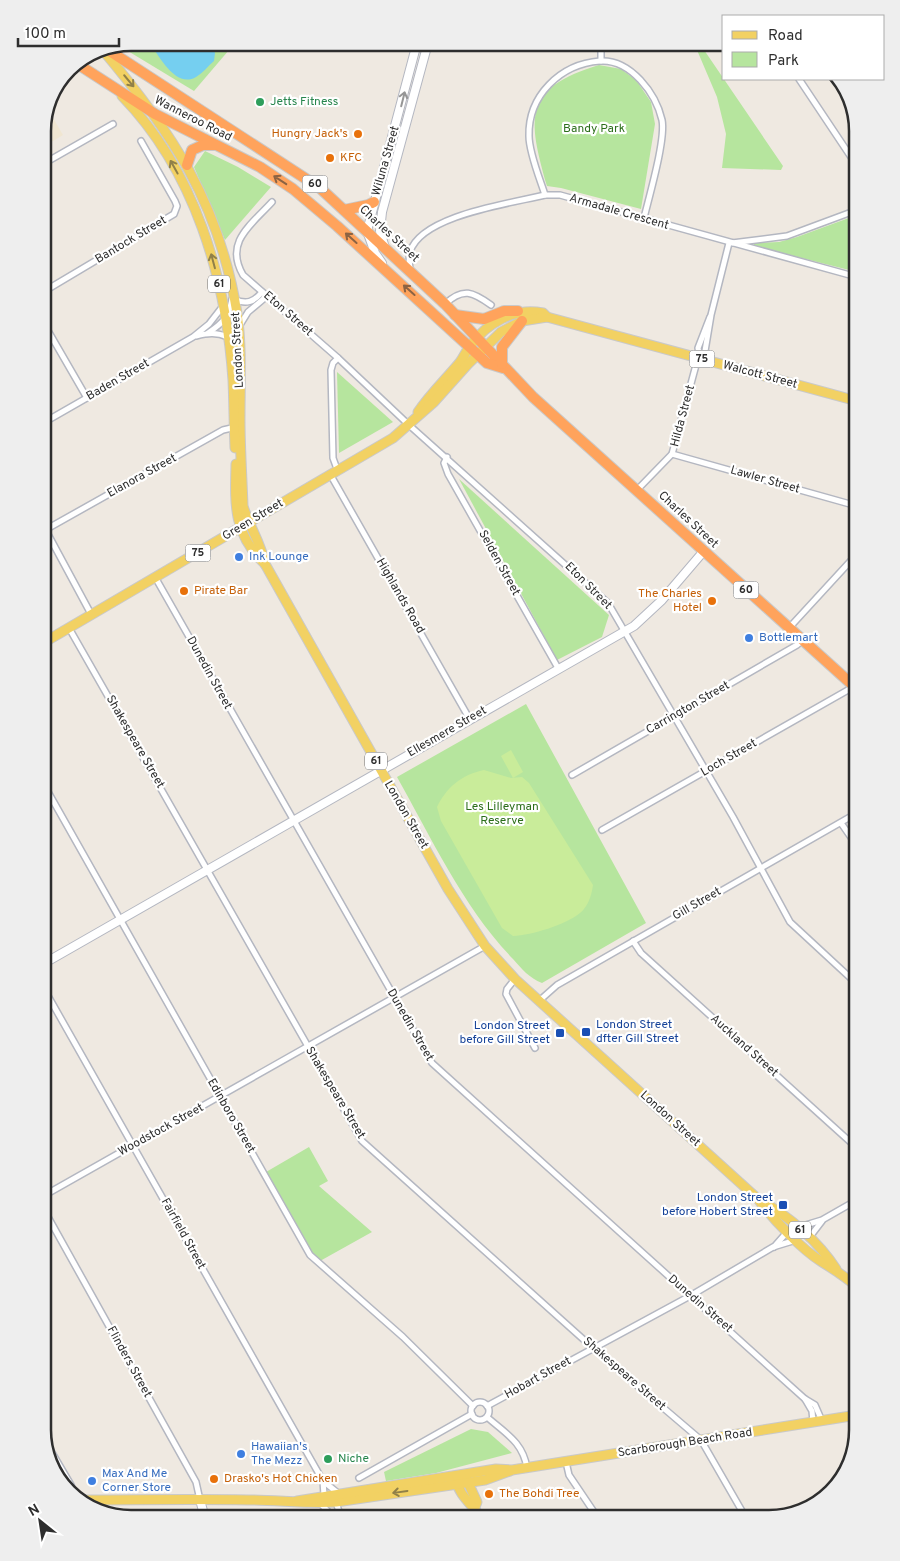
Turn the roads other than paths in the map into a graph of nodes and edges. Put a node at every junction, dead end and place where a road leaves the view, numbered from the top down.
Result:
1 (415, 51) edge
2 (426, 51) edge
3 (601, 51) edge
4 (113, 53) edge
5 (107, 55) edge
6 (601, 61) junction
7 (83, 68) edge
8 (800, 80) edge
9 (121, 94) junction
10 (155, 114) junction
11 (398, 116) junction
12 (408, 119) junction
13 (113, 124) dead end
14 (141, 141) dead end
15 (216, 145) junction
16 (268, 152) joint
17 (849, 153) edge
18 (51, 159) edge
19 (187, 165) junction
20 (301, 194) joint
21 (545, 195) junction
22 (272, 202) dead end
23 (374, 202) junction
24 (344, 210) junction
25 (849, 213) edge
26 (644, 218) junction
27 (367, 231) junction
28 (729, 243) junction
29 (385, 248) junction
30 (410, 271) junction
31 (391, 274) junction
32 (849, 275) edge
33 (51, 287) edge
34 (264, 294) junction
35 (234, 296) junction
36 (445, 304) junction
37 (492, 305) dead end
38 (223, 306) junction
39 (454, 315) junction
40 (520, 316) junction
41 (226, 320) junction
42 (239, 329) junction
43 (208, 333) junction
44 (51, 336) edge
45 (193, 337) junction
46 (228, 337) junction
47 (478, 337) junction
48 (486, 346) junction
49 (469, 347) junction
50 (478, 354) junction
51 (338, 358) junction
52 (700, 359) junction
53 (503, 368) junction
54 (87, 398) junction
55 (849, 399) edge
56 (51, 418) edge
57 (409, 424) junction
58 (237, 427) junction
59 (672, 454) junction
60 (447, 457) junction
61 (333, 472) junction
62 (637, 490) junction
63 (849, 503) edge
64 (249, 523) junction
65 (51, 524) edge
66 (240, 528) junction
67 (51, 541) edge
68 (703, 552) junction
69 (265, 564) junction
70 (849, 564) edge
71 (155, 576) junction
72 (91, 614) junction
73 (68, 627) junction
74 (789, 628) junction
75 (625, 631) junction
76 (51, 637) edge
77 (803, 640) junction
78 (558, 668) junction
79 (849, 681) edge
80 (849, 691) edge
81 (674, 716) junction
82 (469, 718) junction
83 (381, 770) junction
84 (705, 772) junction
85 (572, 775) dead end
86 (51, 797) edge
87 (849, 819) edge
88 (293, 821) junction
89 (841, 823) junction
90 (602, 830) dead end
91 (849, 834) edge
92 (760, 868) junction
93 (207, 871) junction
94 (120, 920) junction
95 (633, 941) junction
96 (485, 946) junction
97 (51, 959) edge
98 (849, 976) edge
99 (515, 979) junction
100 (394, 999) junction
101 (540, 1001) junction
102 (51, 1003) edge
103 (307, 1047) junction
104 (535, 1048) dead end
105 (220, 1097) junction
106 (849, 1140) edge
107 (133, 1145) junction
108 (51, 1190) edge
109 (758, 1199) junction
110 (849, 1205) edge
111 (822, 1220) junction
112 (51, 1224) edge
113 (797, 1228) junction
114 (788, 1231) junction
115 (809, 1238) junction
116 (797, 1240) junction
117 (773, 1247) junction
118 (836, 1269) junction
119 (849, 1280) edge
120 (690, 1296) junction
121 (593, 1348) junction
122 (805, 1398) junction
123 (473, 1406) junction
124 (487, 1406) junction
125 (472, 1414) junction
126 (487, 1417) junction
127 (849, 1418) edge
128 (822, 1421) junction
129 (813, 1422) junction
130 (701, 1440) junction
131 (57, 1460) edge
132 (566, 1462) junction
133 (527, 1468) junction
134 (359, 1478) dead end
135 (68, 1479) edge
136 (461, 1479) junction
137 (323, 1481) junction
138 (337, 1498) junction
139 (322, 1499) junction
140 (93, 1500) edge
141 (200, 1500) junction
142 (203, 1510) edge
143 (328, 1510) edge
144 (339, 1510) edge
145 (477, 1510) edge
146 (593, 1510) edge
147 (741, 1510) edge

11 -> 1 main road, Wiluna Street
2 - 12 main road, Wiluna Street
3 - 6 street
4 - 16 highway, Wanneroo Road / 60
5 -> 10 main road, London Street / 61
6 - 21 street
6 - 26 street
7 - 9 highway, Wanneroo Road / 60
8 - 17 street
9 - 10 highway, Wanneroo Road / 60
38 -> 9 main road, London Street / 61
10 - 15 highway, Wanneroo Road / 60
10 - 19 main road, London Street / 61
11 - 12 main road
11 - 23 main road, Wiluna Street
12 - 29 main road, Wiluna Street
13 - 18 street
14 - 33 street, Bantock Street
15 - 19 highway
20 -> 15 highway, Wanneroo Road / 60
16 - 24 highway, Charles Street / 60
19 - 35 main road, London Street / 61
31 -> 20 highway, Charles Street / 60
21 - 26 street, Armadale Crescent
21 - 30 street, Armadale Crescent
22 - 34 street, Eton Street
23 - 24 highway
23 - 27 main road, Wiluna Street
24 - 27 highway, Charles Street / 60
25 - 28 street, Armadale Crescent
26 - 28 street, Armadale Crescent
27 - 29 highway, Charles Street / 60
27 - 31 main road
28 - 32 street
28 - 52 street, Hilda Street
29 - 30 highway, Charles Street / 60
30 - 36 highway, Charles Street / 60
49 -> 31 highway, Charles Street / 60
34 - 35 street
34 - 42 street
34 - 51 street, Eton Street
35 - 41 street
35 - 42 main road, London Street / 61
36 - 37 street
36 - 39 highway, Charles Street / 60
38 - 41 main road, London Street / 61
38 - 45 street, Baden Street
39 - 40 highway
39 - 47 highway, Charles Street / 60
40 - 47 main road, 75
40 - 48 main road, 75
40 - 52 main road, Walcott Street / 75
40 - 53 highway
41 - 43 street, Baden Street
41 - 46 main road, London Street / 61
42 - 58 main road, London Street / 61
43 - 45 street, Baden Street
43 - 46 street, Baden Street
44 - 54 street
45 - 54 street, Baden Street
46 - 58 main road, London Street / 61
47 - 48 highway, Charles Street / 60
47 - 49 main road, 75
48 - 50 main road, 75
48 - 53 highway, Charles Street / 60
49 - 50 highway, Charles Street / 60
49 - 57 main road, Green Street / 75
50 - 53 highway, Charles Street / 60
50 - 57 main road, Green Street / 75
51 - 57 street, Eton Street
51 - 61 street, Highlands Road
52 - 55 main road, Walcott Street / 75
52 - 59 street, Hilda Street
53 - 62 highway, Charles Street / 60
54 - 56 street, Baden Street
57 - 60 street, Eton Street
57 - 61 main road, Green Street / 75
58 - 64 main road, London Street / 61
58 - 65 street, Elanora Street
58 - 66 main road, London Street / 61
59 - 62 street, Hilda Street
59 - 63 street, Lawler Street
60 - 75 street, Eton Street
60 - 78 street, Selden Street
61 - 64 main road, Green Street / 75
61 - 82 street, Highlands Road
62 - 68 highway, Charles Street / 60
64 - 66 main road, Green Street / 75
64 - 69 main road, London Street / 61
66 - 69 main road, London Street / 61
66 - 71 main road, Green Street / 75
67 - 72 street
68 - 74 highway, Charles Street / 60
68 - 75 main road, Ellesmere Street
69 - 83 main road, London Street / 61
70 - 74 street
71 - 72 main road, Green Street / 75
71 - 88 street, Dunedin Street
72 - 73 main road, Green Street / 75
73 - 76 main road, Green Street / 75
73 - 93 street, Shakespeare Street
74 - 77 highway, Charles Street / 60
75 - 78 main road, Ellesmere Street
75 - 81 street, Eton Street
77 - 79 highway, Charles Street / 60
77 - 81 street, Carrington Street
78 - 82 main road, Ellesmere Street
80 - 84 street, Loch Street
81 - 84 street, Eton Street
81 - 85 street, Carrington Street
82 - 83 main road, Ellesmere Street
83 - 88 main road, Ellesmere Street
83 - 96 main road, London Street / 61
84 - 90 street, Loch Street
84 - 92 street, Eton Street
86 - 94 street, Edinboro Street
87 - 89 street, Gill Street
88 - 93 main road, Ellesmere Street
88 - 100 street, Dunedin Street
89 - 91 street
89 - 92 street, Gill Street
92 - 95 street, Gill Street
92 - 98 street, Eton Street
93 - 94 main road, Ellesmere Street
93 - 103 street, Shakespeare Street
94 - 97 main road, Ellesmere Street
94 - 105 street, Edinboro Street
95 - 101 street, Gill Street
95 - 106 street, Auckland Street
96 - 99 main road, London Street / 61
96 - 100 street, Woodstock Street
99 - 101 main road, London Street / 61
99 - 104 street
100 - 103 street, Woodstock Street
100 - 120 street, Dunedin Street
101 - 109 main road, London Street / 61
102 - 107 street, Fairfield Street
103 - 105 street, Woodstock Street
103 - 121 street, Shakespeare Street
105 - 107 street, Woodstock Street
105 - 123 street, Edinboro Street
107 - 108 street, Woodstock Street
107 - 137 street, Fairfield Street
109 - 113 main road, London Street / 61
109 - 114 main road, London Street / 61
110 - 111 street
111 - 113 street
111 - 115 street
112 - 141 street, Flinders Street
113 - 115 main road, London Street / 61
114 - 116 main road, London Street / 61
114 - 117 street, Hobart Street
115 - 118 main road, London Street / 61
116 - 117 street, Hobart Street
116 - 118 main road, London Street / 61
117 - 120 street, Hobart Street
118 - 119 main road, London Street / 61
120 - 121 street, Hobart Street
120 - 122 street, Dunedin Street
121 - 124 street, Hobart Street
121 - 130 street, Shakespeare Street
122 - 128 street, Dunedin Street
122 - 129 street, Dunedin Street
123 - 124 street
123 - 125 street
124 - 126 street
125 - 126 street
125 - 134 street
126 - 133 street
127 - 128 main road, Scarborough Beach Road
128 - 129 main road, Scarborough Beach Road
129 - 130 main road, Scarborough Beach Road
130 - 132 main road, Scarborough Beach Road
130 - 147 street, Shakespeare Street
131 - 135 street
132 - 133 main road, Scarborough Beach Road
132 - 146 street
133 - 136 main road, Scarborough Beach Road
136 - 138 main road, Scarborough Beach Road
136 - 145 main road
137 - 138 street, Fairfield Street
137 - 139 street, Fairfield Street
138 - 139 main road, Scarborough Beach Road
138 - 144 street
139 - 141 main road, Scarborough Beach Road
139 - 143 street
140 - 141 main road, Scarborough Beach Road
141 - 142 main road, Flinders Street

